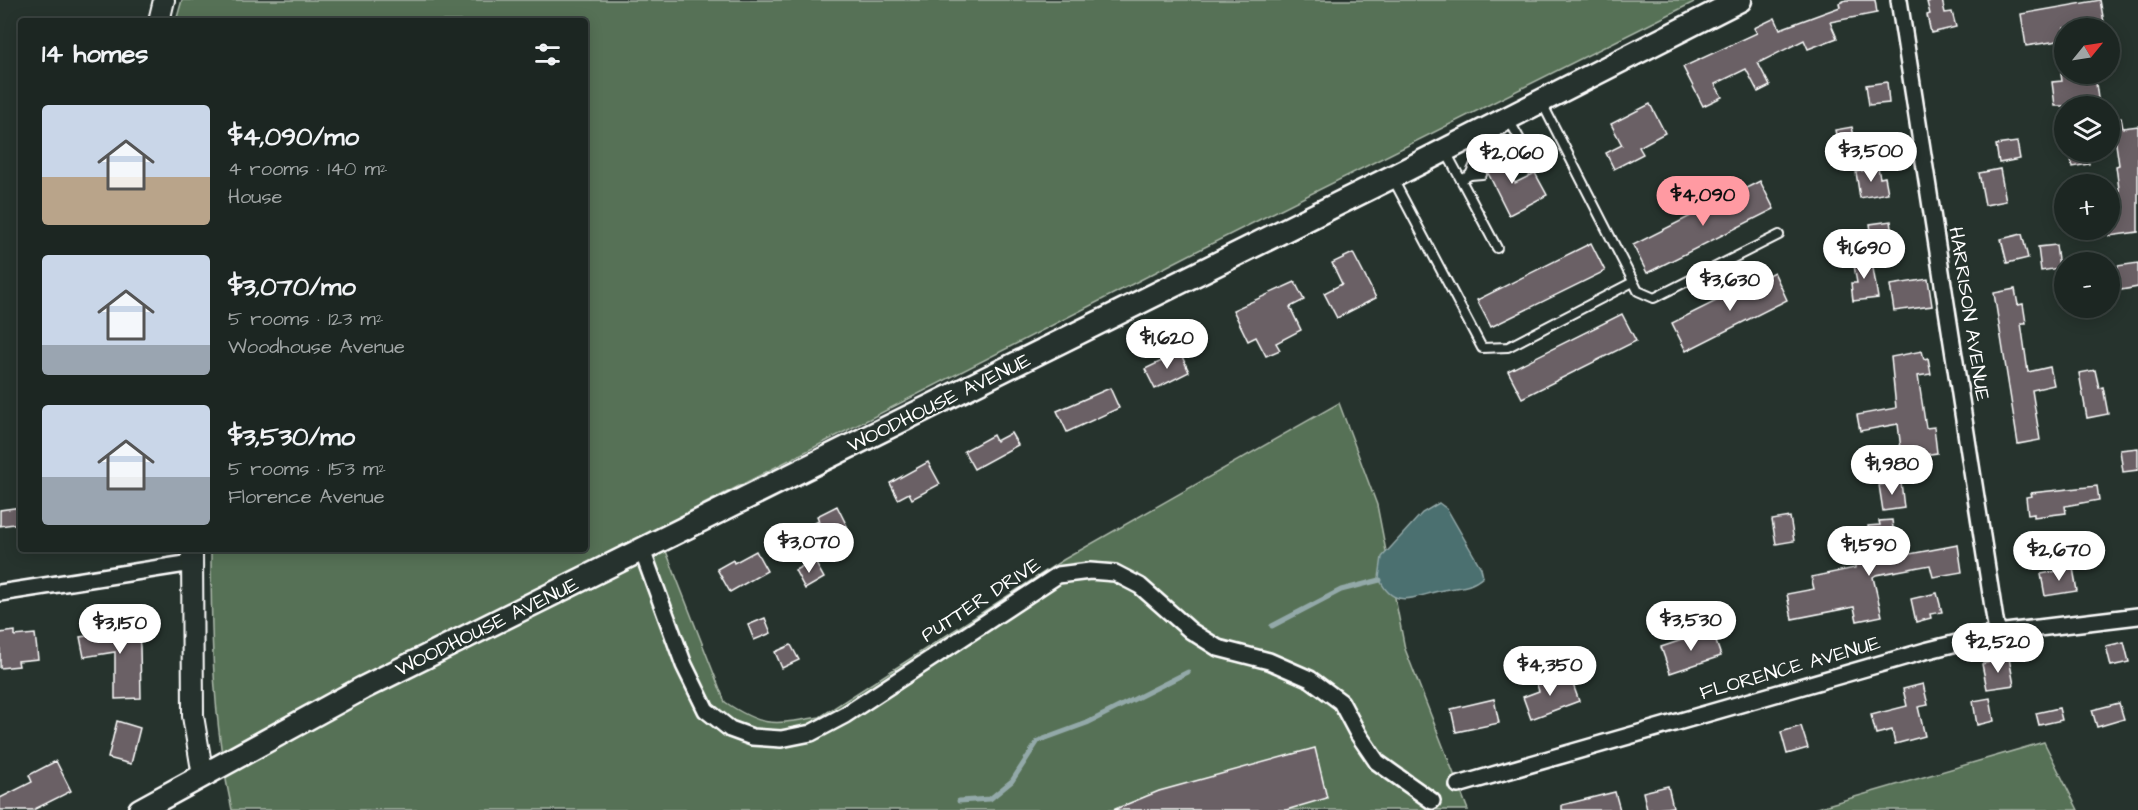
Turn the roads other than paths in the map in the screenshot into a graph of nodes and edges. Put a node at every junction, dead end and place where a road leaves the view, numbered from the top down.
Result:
1 (164, 0) edge
2 (1740, 0) edge
3 (1899, 0) edge
4 (160, 18) edge
5 (1541, 102) junction
6 (1509, 118) junction
7 (1497, 150) dead end
8 (1445, 151) junction
9 (1509, 152) junction
10 (1476, 162) dead end
11 (1503, 163) dead end
12 (1482, 174) dead end
13 (1470, 175) junction
14 (1392, 177) junction
15 (1461, 180) junction
16 (1779, 236) dead end
17 (1497, 248) dead end
18 (1633, 282) junction
19 (642, 550) junction
20 (192, 556) edge
21 (0, 593) edge
22 (2138, 616) edge
23 (1997, 633) junction
24 (203, 776) junction
25 (1458, 785) dead end
26 (1432, 801) dead end
27 (140, 810) edge

1 - 4 street
2 - 5 main road, WOODHOUSE AVENUE
3 - 23 street, HARRISON AVENUE
5 - 6 main road, WOODHOUSE AVENUE
5 - 18 lane
6 - 8 main road, WOODHOUSE AVENUE
6 - 9 lane
7 - 9 lane
8 - 14 main road, WOODHOUSE AVENUE
8 - 15 lane
9 - 11 lane
10 - 13 lane
12 - 13 lane
13 - 15 lane
14 - 18 lane
14 - 19 main road, WOODHOUSE AVENUE
15 - 17 lane
16 - 18 lane
19 - 24 main road, WOODHOUSE AVENUE
19 - 26 street, PUTTER DRIVE
20 - 21 street
20 - 24 street
22 - 23 street, FLORENCE AVENUE
23 - 25 street, FLORENCE AVENUE
24 - 27 main road, WOODHOUSE AVENUE

